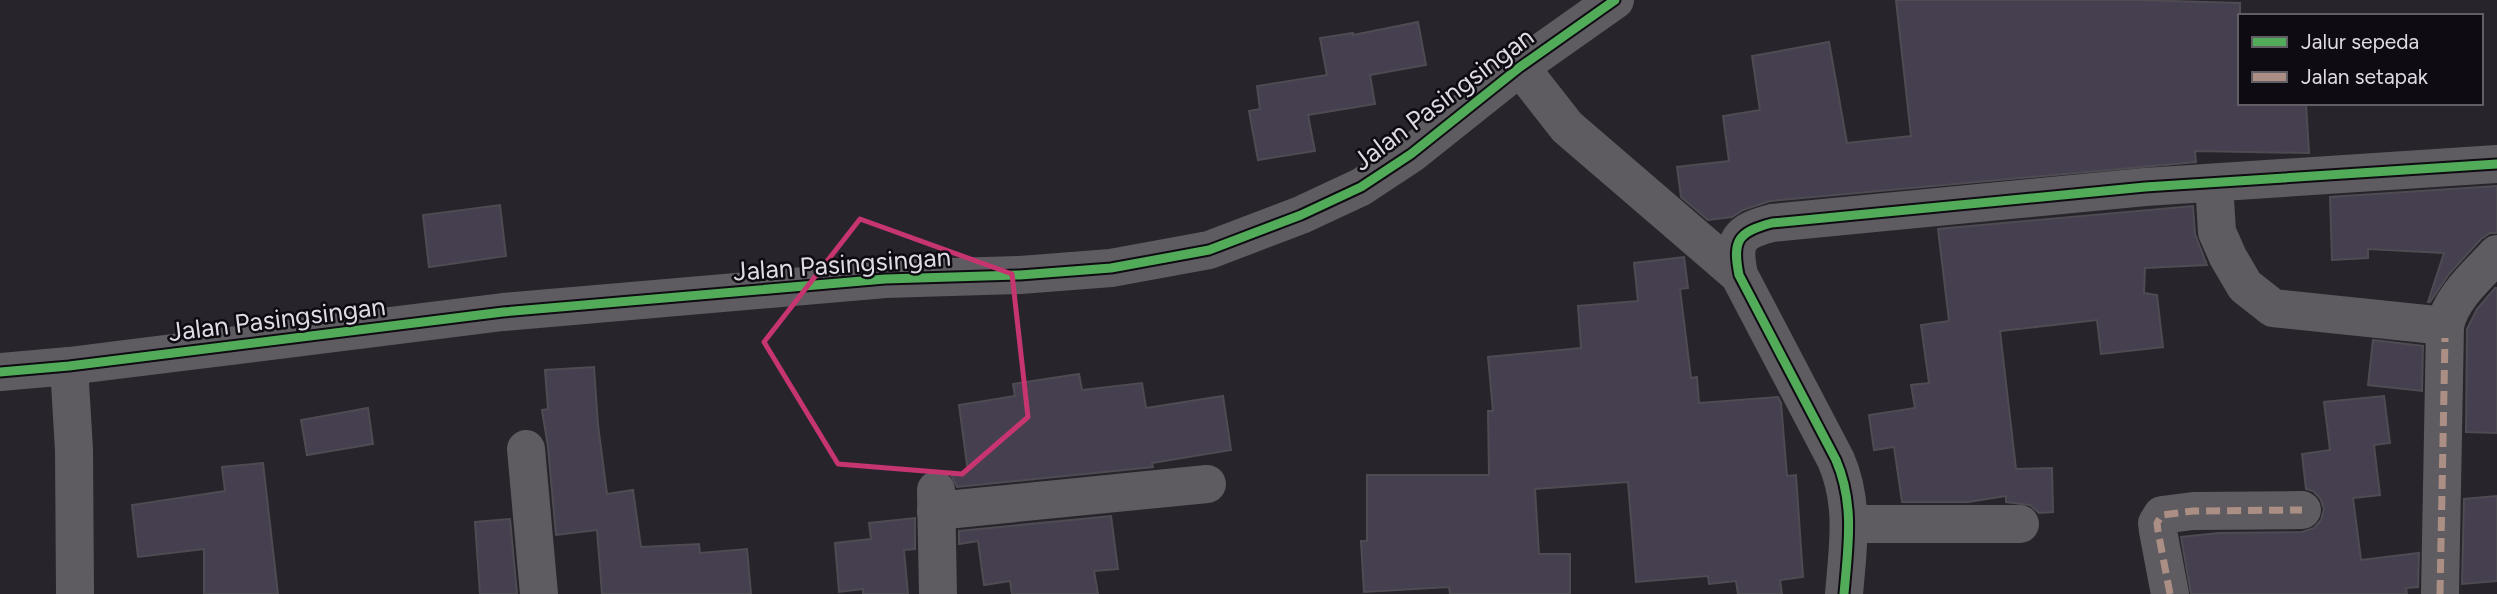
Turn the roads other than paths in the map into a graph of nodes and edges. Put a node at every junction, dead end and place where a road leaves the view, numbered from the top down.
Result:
1 (1615, 0) edge
2 (1526, 75) junction
3 (2497, 164) edge
4 (2214, 183) junction
5 (2497, 254) edge
6 (1739, 275) junction
7 (2445, 326) junction
8 (0, 372) edge
9 (70, 379) junction
10 (526, 449) dead end
11 (1207, 484) dead end
12 (2302, 510) dead end
13 (1850, 524) junction
14 (2020, 524) dead end
15 (75, 594) edge
16 (539, 594) edge
17 (939, 594) edge
18 (1844, 594) edge
19 (2170, 594) edge
20 (2441, 594) edge

1 - 2 street, Jalan Pasingsingan
2 - 6 street
2 - 9 street, Jalan Pasingsingan
3 - 4 street
4 - 6 street
4 - 7 street
5 - 7 street
6 - 13 street
7 - 20 street
8 - 9 street, Jalan Pasingsingan
9 - 15 street
10 - 16 street
11 - 17 street
12 - 19 street
13 - 14 street
13 - 18 street

